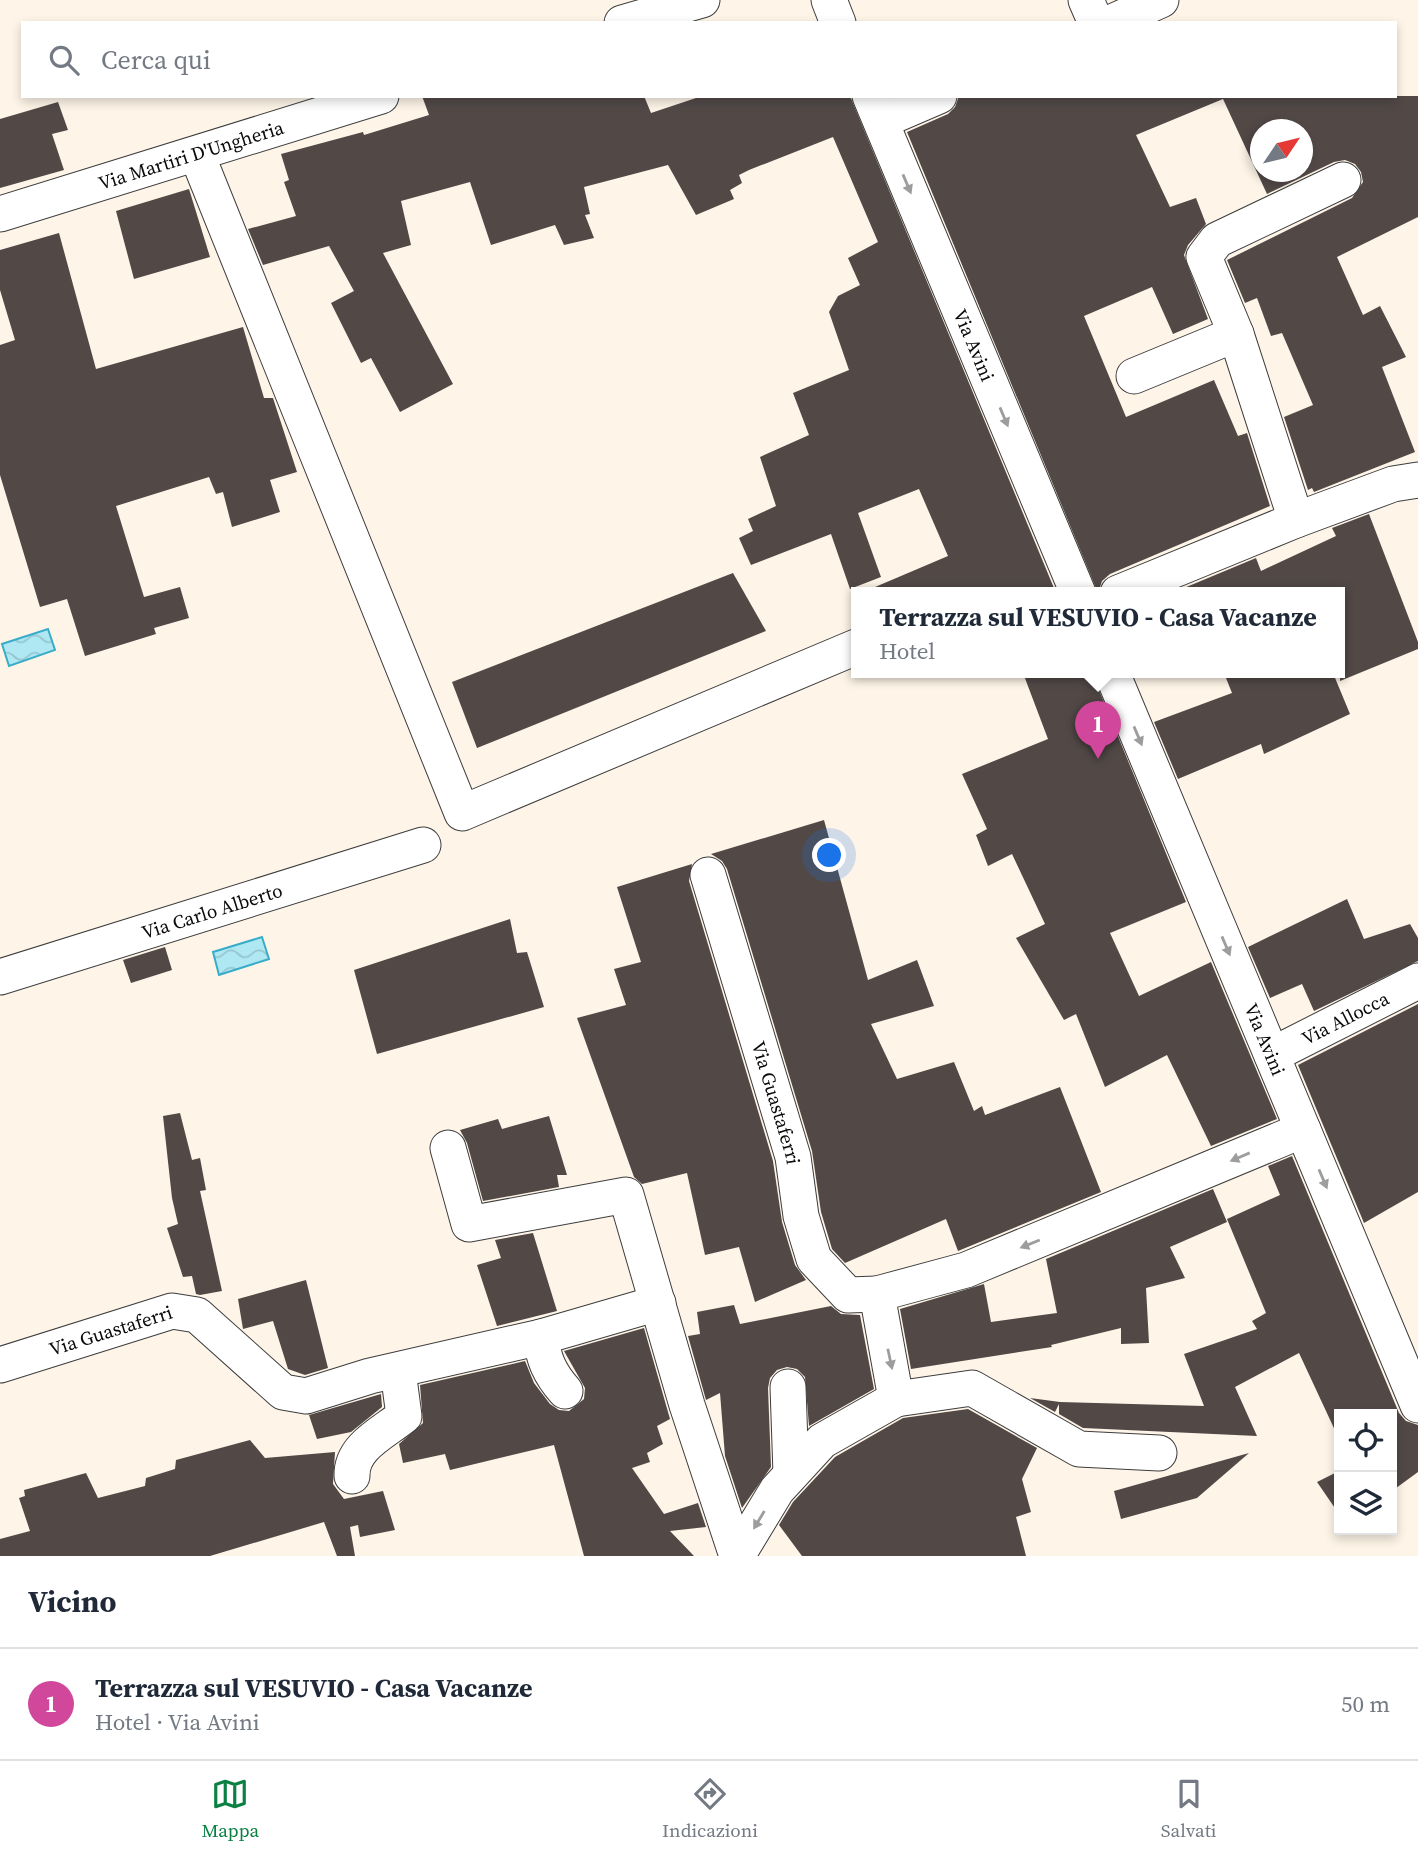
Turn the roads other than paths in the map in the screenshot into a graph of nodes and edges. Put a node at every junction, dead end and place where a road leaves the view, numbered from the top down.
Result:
1 (702, 0) edge
2 (829, 0) edge
3 (1086, 0) edge
4 (1161, 0) edge
5 (629, 21) edge
6 (837, 21) edge
7 (1095, 21) edge
8 (1114, 21) edge
9 (375, 98) edge
10 (929, 98) edge
11 (875, 109) edge
12 (197, 155) junction
13 (1343, 180) dead end
14 (0, 214) edge
15 (1236, 334) junction
16 (1134, 376) dead end
17 (1418, 480) edge
18 (1296, 520) junction
19 (1075, 587) edge
20 (1133, 587) edge
21 (851, 650) edge
22 (1114, 678) edge
23 (423, 845) dead end
24 (708, 875) dead end
25 (0, 977) edge
26 (1418, 981) edge
27 (1272, 1055) junction
28 (1303, 1130) junction
29 (448, 1148) dead end
30 (877, 1294) junction
31 (658, 1303) junction
32 (541, 1337) junction
33 (0, 1365) edge
34 (398, 1371) junction
35 (789, 1387) dead end
36 (565, 1391) dead end
37 (896, 1399) junction
38 (1418, 1405) edge
39 (1159, 1453) dead end
40 (791, 1474) junction
41 (352, 1476) dead end
42 (737, 1556) edge

1 - 5 street
2 - 6 street
3 - 7 street
4 - 8 street
9 - 12 street, Via Martiri D'Ungheria
10 - 11 street
11 -> 19 street, Via Avini
12 - 14 street, Via Martiri D'Ungheria
12 - 21 street
13 - 15 street
15 - 16 street
15 - 18 street
17 - 18 street
18 - 20 street
22 -> 27 street, Via Avini
23 - 25 street, Via Carlo Alberto
24 - 30 street, Via Guastaferri
26 - 27 street, Via Allocca
27 - 28 street, Via Avini
28 -> 30 street, Via Guastaferri
28 -> 38 street, Via Avini
29 - 31 street
30 -> 37 street
31 - 32 street, Via Guastaferri
31 - 42 street
32 - 34 street, Via Guastaferri
32 - 36 street
33 - 34 street, Via Guastaferri
34 - 41 street
35 - 40 street
37 - 39 street
37 - 40 street
40 -> 42 street

